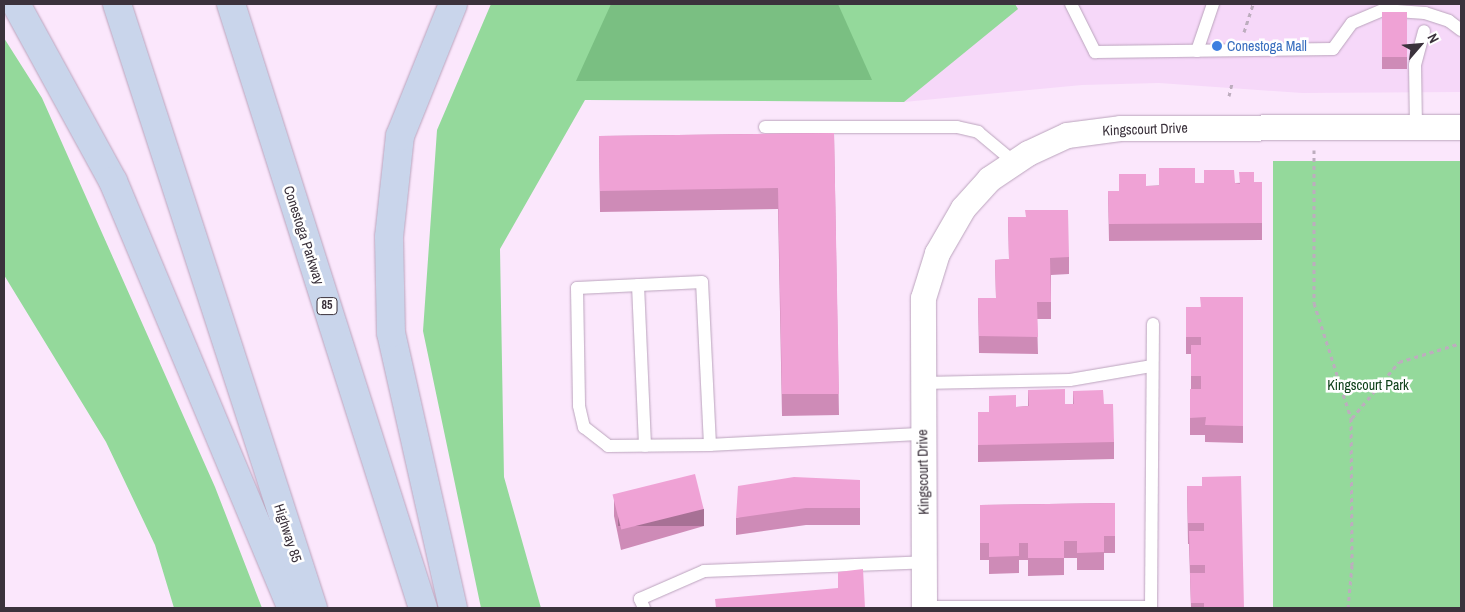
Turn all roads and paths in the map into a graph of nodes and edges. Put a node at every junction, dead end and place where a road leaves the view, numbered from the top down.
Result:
1 (16, 4) edge
2 (117, 4) edge
3 (231, 4) edge
4 (454, 4) edge
5 (1071, 4) edge
6 (1213, 4) edge
7 (1253, 4) edge
8 (1424, 30) dead end
9 (1461, 30) edge
10 (1241, 39) dead end
11 (1197, 50) junction
12 (1232, 83) dead end
13 (1229, 96) dead end
14 (765, 127) dead end
15 (1314, 127) junction
16 (1416, 127) junction
17 (1461, 127) edge
18 (1014, 162) junction
19 (638, 285) junction
20 (1152, 324) dead end
21 (1461, 343) edge
22 (1150, 366) junction
23 (922, 383) junction
24 (1351, 418) junction
25 (922, 434) junction
26 (710, 445) junction
27 (645, 446) junction
28 (925, 562) junction
29 (1151, 607) edge
30 (292, 608) edge
31 (313, 608) edge
32 (423, 608) edge
33 (453, 608) edge
34 (644, 608) edge
35 (924, 608) edge
36 (1348, 608) edge

1 - 30 highway
2 - 31 highway, Highway 85
3 - 32 highway, Conestoga Parkway / 85
4 - 33 highway
5 - 11 lane
6 - 11 lane
7 - 10 path
8 - 16 lane
9 - 11 lane
12 - 13 path
14 - 18 lane
15 - 16 street, Kingscourt Drive
15 - 18 street, Kingscourt Drive
15 - 24 path
16 - 17 street, Kingscourt Drive
18 - 23 street, Kingscourt Drive
19 - 26 lane
19 - 27 lane
19 - 27 lane
20 - 22 lane
21 - 24 path
22 - 23 lane
22 - 29 lane
23 - 25 street, Kingscourt Drive
24 - 36 path
25 - 26 lane
25 - 28 street, Kingscourt Drive
26 - 27 lane
28 - 34 lane
28 - 35 street, Kingscourt Drive
29 - 35 lane

